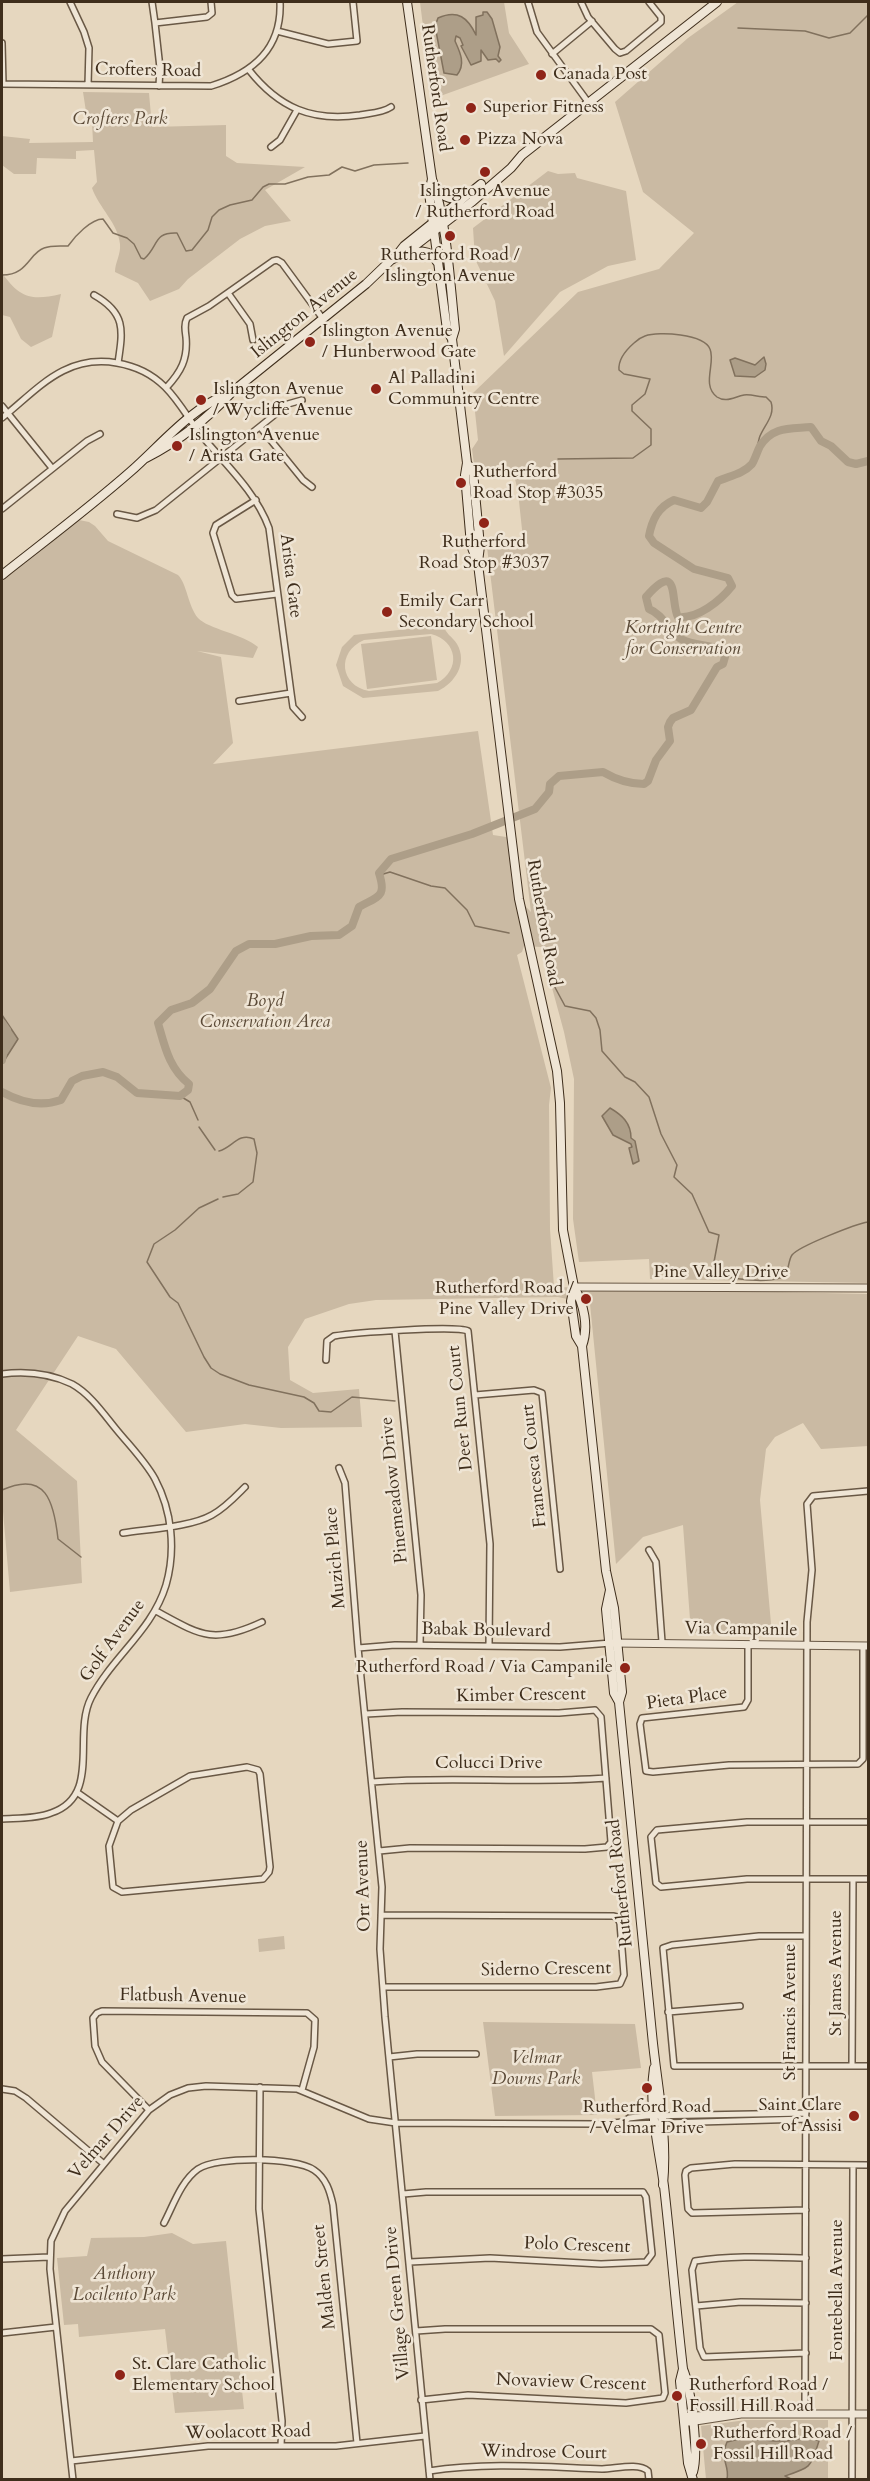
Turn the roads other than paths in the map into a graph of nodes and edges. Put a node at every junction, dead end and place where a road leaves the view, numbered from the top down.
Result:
1 (70, 2) edge
2 (152, 2) edge
3 (211, 2) edge
4 (280, 2) edge
5 (353, 2) edge
6 (407, 2) edge
7 (528, 2) edge
8 (581, 2) edge
9 (649, 2) edge
10 (717, 2) edge
11 (592, 21) junction
12 (155, 23) junction
13 (277, 31) junction
14 (2, 44) edge
15 (552, 54) junction
16 (249, 70) junction
17 (2, 84) edge
18 (88, 85) junction
19 (159, 86) junction
20 (588, 102) junction
21 (391, 107) dead end
22 (297, 110) junction
23 (271, 147) dead end
24 (432, 175) junction
25 (494, 182) junction
26 (481, 184) junction
27 (442, 221) junction
28 (434, 227) junction
29 (393, 259) junction
30 (439, 265) junction
31 (228, 293) junction
32 (94, 295) dead end
33 (323, 319) junction
34 (452, 339) junction
35 (253, 340) dead end
36 (118, 363) junction
37 (166, 388) junction
38 (302, 400) dead end
39 (2, 406) edge
40 (8, 413) junction
41 (2, 418) edge
42 (192, 422) junction
43 (260, 427) junction
44 (100, 434) dead end
45 (222, 458) junction
46 (52, 468) junction
47 (312, 487) dead end
48 (256, 500) junction
49 (2, 509) edge
50 (117, 514) dead end
51 (2, 575) edge
52 (277, 594) junction
53 (291, 693) junction
54 (239, 700) dead end
55 (302, 717) dead end
56 (574, 1287) junction
57 (868, 1288) edge
58 (395, 1331) junction
59 (326, 1360) dead end
60 (2, 1374) edge
61 (475, 1395) junction
62 (339, 1468) dead end
63 (245, 1487) dead end
64 (868, 1491) edge
65 (170, 1525) junction
66 (123, 1533) dead end
67 (649, 1550) dead end
68 (560, 1569) dead end
69 (156, 1611) junction
70 (262, 1622) dead end
71 (662, 1642) junction
72 (613, 1643) junction
73 (420, 1645) junction
74 (489, 1646) junction
75 (748, 1646) junction
76 (807, 1646) junction
77 (866, 1646) edge
78 (358, 1648) junction
79 (366, 1714) junction
80 (807, 1764) junction
81 (606, 1778) junction
82 (372, 1782) junction
83 (78, 1793) junction
84 (2, 1819) edge
85 (118, 1821) junction
86 (807, 1822) junction
87 (868, 1822) edge
88 (379, 1851) junction
89 (807, 1879) junction
90 (853, 1879) junction
91 (868, 1879) edge
92 (381, 1915) junction
93 (806, 1936) junction
94 (383, 1987) junction
95 (740, 2006) dead end
96 (668, 2012) junction
97 (476, 2054) dead end
98 (389, 2057) junction
99 (806, 2066) junction
100 (852, 2066) junction
101 (868, 2066) edge
102 (260, 2087) junction
103 (2, 2089) edge
104 (302, 2090) junction
105 (149, 2110) junction
106 (806, 2116) junction
107 (659, 2119) junction
108 (396, 2123) junction
109 (260, 2161) junction
110 (104, 2163) junction
111 (868, 2165) edge
112 (806, 2166) junction
113 (853, 2166) junction
114 (403, 2194) junction
115 (806, 2210) junction
116 (164, 2223) dead end
117 (49, 2257) junction
118 (806, 2258) junction
119 (2, 2259) edge
120 (410, 2262) junction
121 (806, 2302) junction
122 (696, 2306) junction
123 (56, 2327) junction
124 (416, 2331) junction
125 (2, 2333) edge
126 (806, 2353) junction
127 (421, 2400) junction
128 (805, 2414) junction
129 (853, 2414) junction
130 (868, 2414) edge
131 (688, 2419) junction
132 (425, 2436) junction
133 (357, 2443) junction
134 (281, 2446) junction
135 (71, 2461) junction
136 (429, 2471) junction
137 (693, 2476) edge
138 (73, 2480) edge
139 (430, 2480) edge
140 (649, 2480) edge
141 (852, 2480) edge

1 - 18 street
2 - 12 street
3 - 12 street
4 - 13 street, Crofters Road
5 - 13 street
6 - 24 main road, Rutherford Road
7 - 15 street
8 - 11 street
9 - 11 street
10 - 20 main road, Islington Avenue
11 - 15 street
12 - 19 street
13 - 16 street, Crofters Road
14 - 17 street
15 - 20 street
16 - 19 street, Crofters Road
16 - 22 street
17 - 18 street, Crofters Road
18 - 19 street, Crofters Road
20 - 25 main road, Islington Avenue
21 - 22 street
22 - 23 street
24 - 26 main road
24 - 27 main road, Rutherford Road
24 - 28 main road, Rutherford Road
25 - 26 main road
25 - 27 main road, Islington Avenue
26 - 27 main road, Islington Avenue
27 - 28 main road, Islington Avenue
27 - 34 main road, Rutherford Road
28 - 29 main road, Islington Avenue
28 - 30 main road, Rutherford Road
29 - 30 main road
29 - 33 main road, Islington Avenue
30 - 34 main road, Rutherford Road
31 - 33 street
31 - 35 street
31 - 37 street
32 - 36 street
33 - 42 main road, Islington Avenue
34 - 56 main road, Rutherford Road
36 - 37 street, Arista Gate
36 - 40 street, Arista Gate
37 - 42 street, Arista Gate
38 - 43 street
39 - 40 street
40 - 41 street, Arista Gate
40 - 46 street
42 - 45 street, Arista Gate
42 - 51 main road, Islington Avenue
43 - 45 street
43 - 47 street
44 - 46 street
45 - 48 street, Arista Gate
45 - 50 street
46 - 49 street
48 - 52 street, Arista Gate
48 - 52 street
52 - 53 street, Arista Gate
53 - 54 street
53 - 55 street, Arista Gate
56 - 57 street, Pine Valley Drive
56 - 72 main road, Rutherford Road
58 - 59 street, Deer Run Court
58 - 61 street, Deer Run Court
58 - 73 street, Pinemeadow Drive
60 - 65 street, Golf Avenue
61 - 68 street, Francesca Court
61 - 74 street, Deer Run Court
62 - 78 street, Muzich Place
63 - 65 street
64 - 76 street, St Francis Avenue
65 - 66 street
65 - 69 street, Golf Avenue
67 - 71 street
69 - 70 street
69 - 83 street, Golf Avenue
71 - 72 street, Via Campanile
71 - 75 street, Via Campanile
72 - 74 street, Babak Boulevard
72 - 107 main road, Rutherford Road
73 - 74 street, Babak Boulevard
73 - 78 street, Babak Boulevard
75 - 76 street, Via Campanile
75 - 80 street, Pieta Place
76 - 77 street, Via Campanile
76 - 80 street, St Francis Avenue
77 - 80 street
78 - 79 street, Orr Avenue
79 - 81 street, Kimber Crescent
79 - 82 street, Orr Avenue
80 - 86 street, St Francis Avenue
81 - 82 street, Colucci Drive
81 - 88 street, Kimber Crescent
82 - 88 street, Orr Avenue
83 - 84 street
83 - 85 street
85 - 85 street
86 - 87 street
86 - 89 street, St Francis Avenue
86 - 89 street
88 - 92 street, Orr Avenue
89 - 90 street
89 - 93 street, St Francis Avenue
90 - 91 street
90 - 100 street, St James Avenue
92 - 94 street, Orr Avenue
92 - 94 street, Siderno Crescent
93 - 96 street
93 - 99 street, St Francis Avenue
94 - 98 street, Orr Avenue
95 - 96 street
96 - 99 street
97 - 98 street
98 - 108 street, Orr Avenue
99 - 100 street
99 - 106 street, St Francis Avenue
100 - 101 street
102 - 104 street, Velmar Drive
102 - 105 street, Velmar Drive
102 - 109 street
103 - 110 street
104 - 105 street, Flatbush Avenue
104 - 108 street, Velmar Drive
105 - 110 street, Velmar Drive
106 - 107 street, Velmar Drive
106 - 112 street, St Francis Avenue
107 - 108 street, Velmar Drive
107 - 131 main road, Rutherford Road
108 - 114 street, Village Green Drive
109 - 116 street, Malden Street
109 - 133 street, Malden Street
109 - 134 street
110 - 117 street, Velmar Drive
111 - 113 street
112 - 113 street
112 - 115 street, St Francis Avenue
112 - 115 street
113 - 129 street, Fontebella Avenue
114 - 120 street, Village Green Drive
114 - 120 street, Polo Crescent
115 - 118 street, St Francis Avenue
117 - 119 street
117 - 123 street, Velmar Drive
118 - 121 street, St Francis Avenue
118 - 122 street
120 - 124 street, Village Green Drive
121 - 122 street
121 - 126 street, St Francis Avenue
122 - 126 street
123 - 125 street
123 - 135 street, Velmar Drive
124 - 127 street, Village Green Drive
124 - 127 street, Novaview Crescent
126 - 128 street, St Francis Avenue
127 - 132 street, Village Green Drive
128 - 129 street
128 - 131 street
129 - 130 street
129 - 141 street, Fontebella Avenue
131 - 137 main road, Rutherford Road
132 - 133 street, Woolacott Road
132 - 136 street, Village Green Drive
133 - 134 street, Woolacott Road
134 - 135 street, Woolacott Road
135 - 138 street, Velmar Drive
136 - 139 street, Village Green Drive
136 - 140 street, Windrose Court

